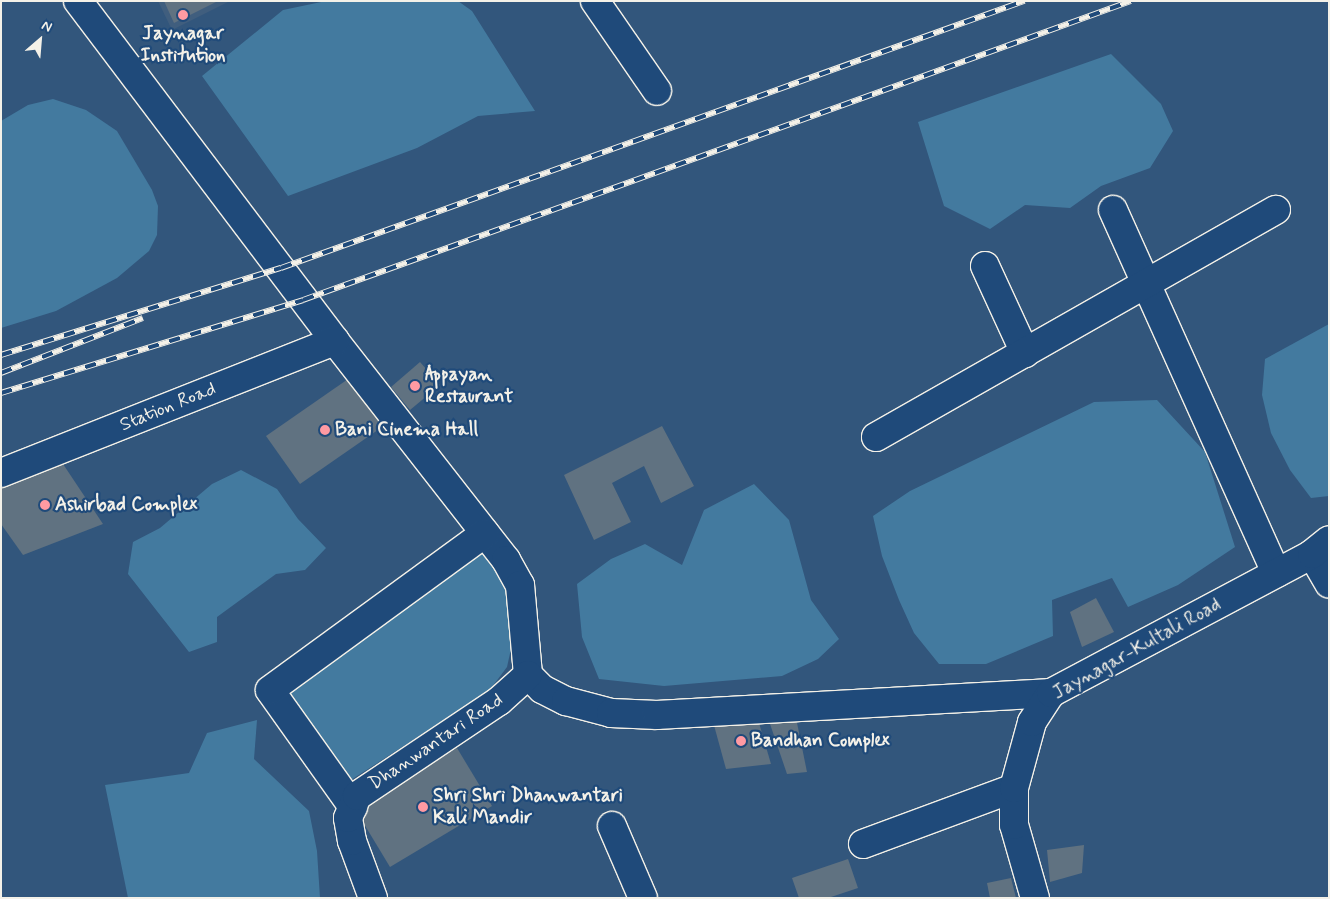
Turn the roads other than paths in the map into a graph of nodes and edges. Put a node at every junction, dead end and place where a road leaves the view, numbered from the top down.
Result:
1 (78, 1) edge
2 (595, 1) edge
3 (657, 92) dead end
4 (1113, 210) dead end
5 (1276, 210) dead end
6 (985, 266) dead end
7 (1146, 284) junction
8 (335, 341) junction
9 (1025, 353) junction
10 (876, 438) dead end
11 (1, 473) edge
12 (485, 533) junction
13 (1320, 547) edge
14 (1276, 573) junction
15 (1329, 583) edge
16 (528, 675) junction
17 (1051, 693) junction
18 (1014, 788) junction
19 (353, 807) junction
20 (612, 826) dead end
21 (864, 844) dead end
22 (373, 898) edge
23 (643, 898) edge
24 (1035, 898) edge

1 - 8 street
2 - 3 street
4 - 7 street
5 - 7 street
6 - 9 street
7 - 9 street
7 - 14 street
8 - 11 street, Station Road
8 - 12 street
9 - 10 street
12 - 16 street
12 - 19 street
13 - 14 street, Jaynagar-Kultali Road
13 - 15 street
14 - 17 street, Jaynagar-Kultali Road
16 - 17 street
16 - 19 street, Dhanwantari Road
17 - 18 street, Jaynagar-Kultali Road
18 - 21 street
18 - 24 street, Jaynagar-Kultali Road
19 - 22 street, Dhanwantari Road
20 - 23 street

